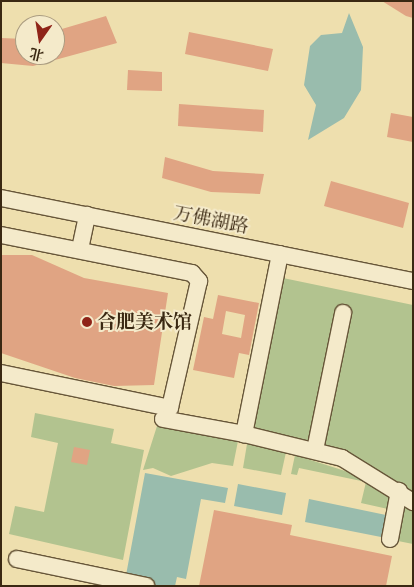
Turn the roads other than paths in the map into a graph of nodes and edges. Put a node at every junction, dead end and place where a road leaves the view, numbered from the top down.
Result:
1 (1, 198) edge
2 (86, 216) junction
3 (1, 235) edge
4 (80, 249) junction
5 (280, 254) junction
6 (413, 281) edge
7 (343, 313) dead end
8 (1, 374) edge
9 (163, 420) dead end
10 (244, 434) junction
11 (316, 450) junction
12 (399, 491) junction
13 (413, 502) edge
14 (390, 539) dead end
15 (16, 560) dead end
16 (146, 586) edge

1 - 2 street, 万佛湖路
2 - 4 street
2 - 5 street, 万佛湖路
3 - 4 street
4 - 8 street
5 - 6 street, 万佛湖路
5 - 10 street
7 - 11 street
9 - 10 street
10 - 11 street
11 - 12 street
12 - 13 street
12 - 14 street
15 - 16 street

